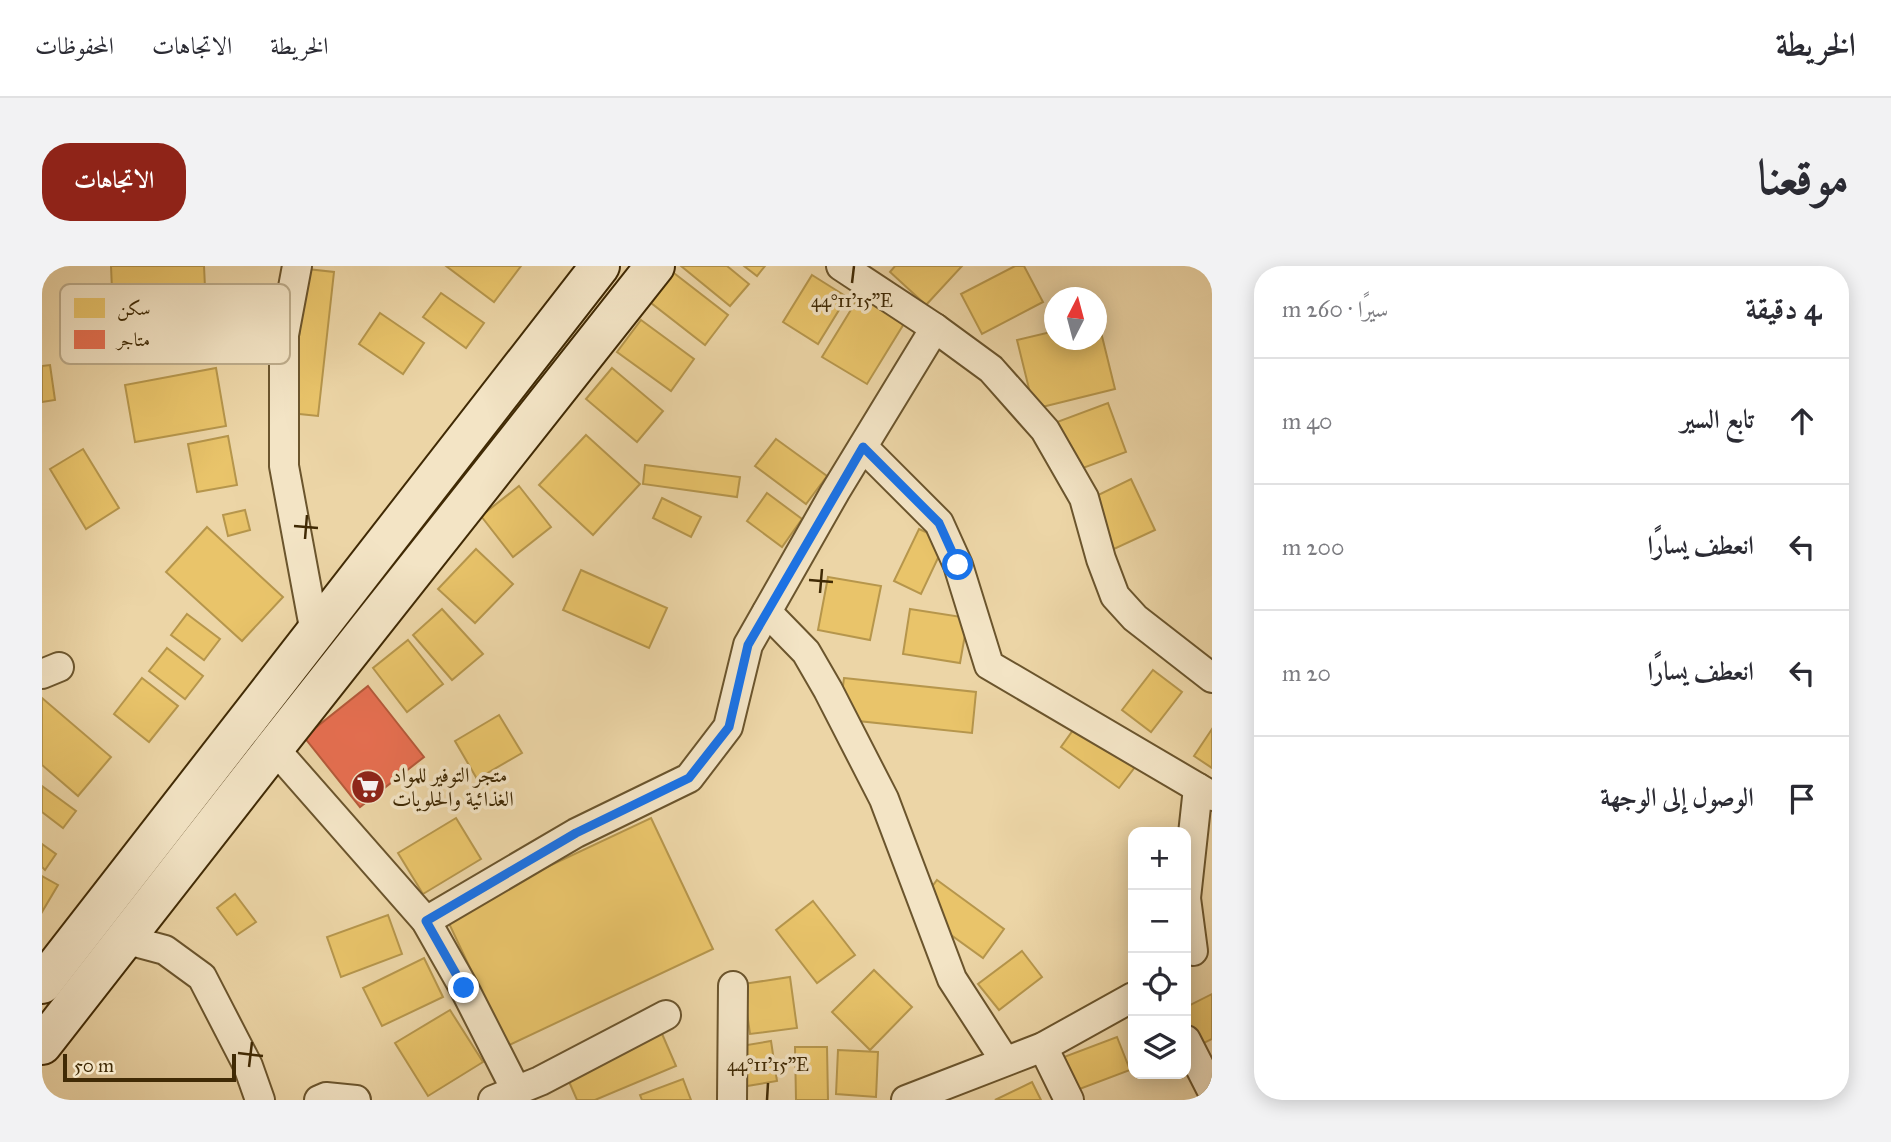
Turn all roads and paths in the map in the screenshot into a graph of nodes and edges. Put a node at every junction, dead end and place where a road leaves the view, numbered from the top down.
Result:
1 (298, 266) edge
2 (600, 266) edge
3 (655, 266) edge
4 (841, 266) edge
5 (290, 305) edge
6 (935, 328) junction
7 (284, 364) edge
8 (863, 447) junction
9 (339, 601) junction
10 (767, 612) junction
11 (371, 625) junction
12 (314, 633) junction
13 (1212, 678) edge
14 (274, 748) junction
15 (1205, 792) edge
16 (1187, 890) edge
17 (426, 921) junction
18 (1191, 922) edge
19 (124, 939) junction
20 (1197, 951) edge
21 (42, 984) edge
22 (733, 986) dead end
23 (1128, 999) edge
24 (666, 1016) dead end
25 (42, 1045) edge
26 (1043, 1047) junction
27 (1191, 1050) edge
28 (1005, 1061) junction
29 (1212, 1091) edge
30 (505, 1096) edge
31 (260, 1100) edge
32 (319, 1100) edge
33 (356, 1100) edge
34 (732, 1100) edge
35 (906, 1100) edge
36 (1069, 1100) edge

1 - 5 street
2 - 9 main road
3 - 11 main road
4 - 6 street
6 - 8 street
6 - 13 street
7 - 12 street
8 - 10 street
8 - 15 street
9 - 11 main road
9 - 12 main road
10 - 17 street
10 - 28 street
11 - 14 main road
12 - 21 main road
14 - 17 street
14 - 19 main road
15 - 16 street
17 - 30 street
18 - 20 street
19 - 25 main road
19 - 31 street
22 - 34 street
23 - 26 street
24 - 30 street
26 - 28 street
26 - 36 street
27 - 29 street
28 - 35 street
32 - 33 street

